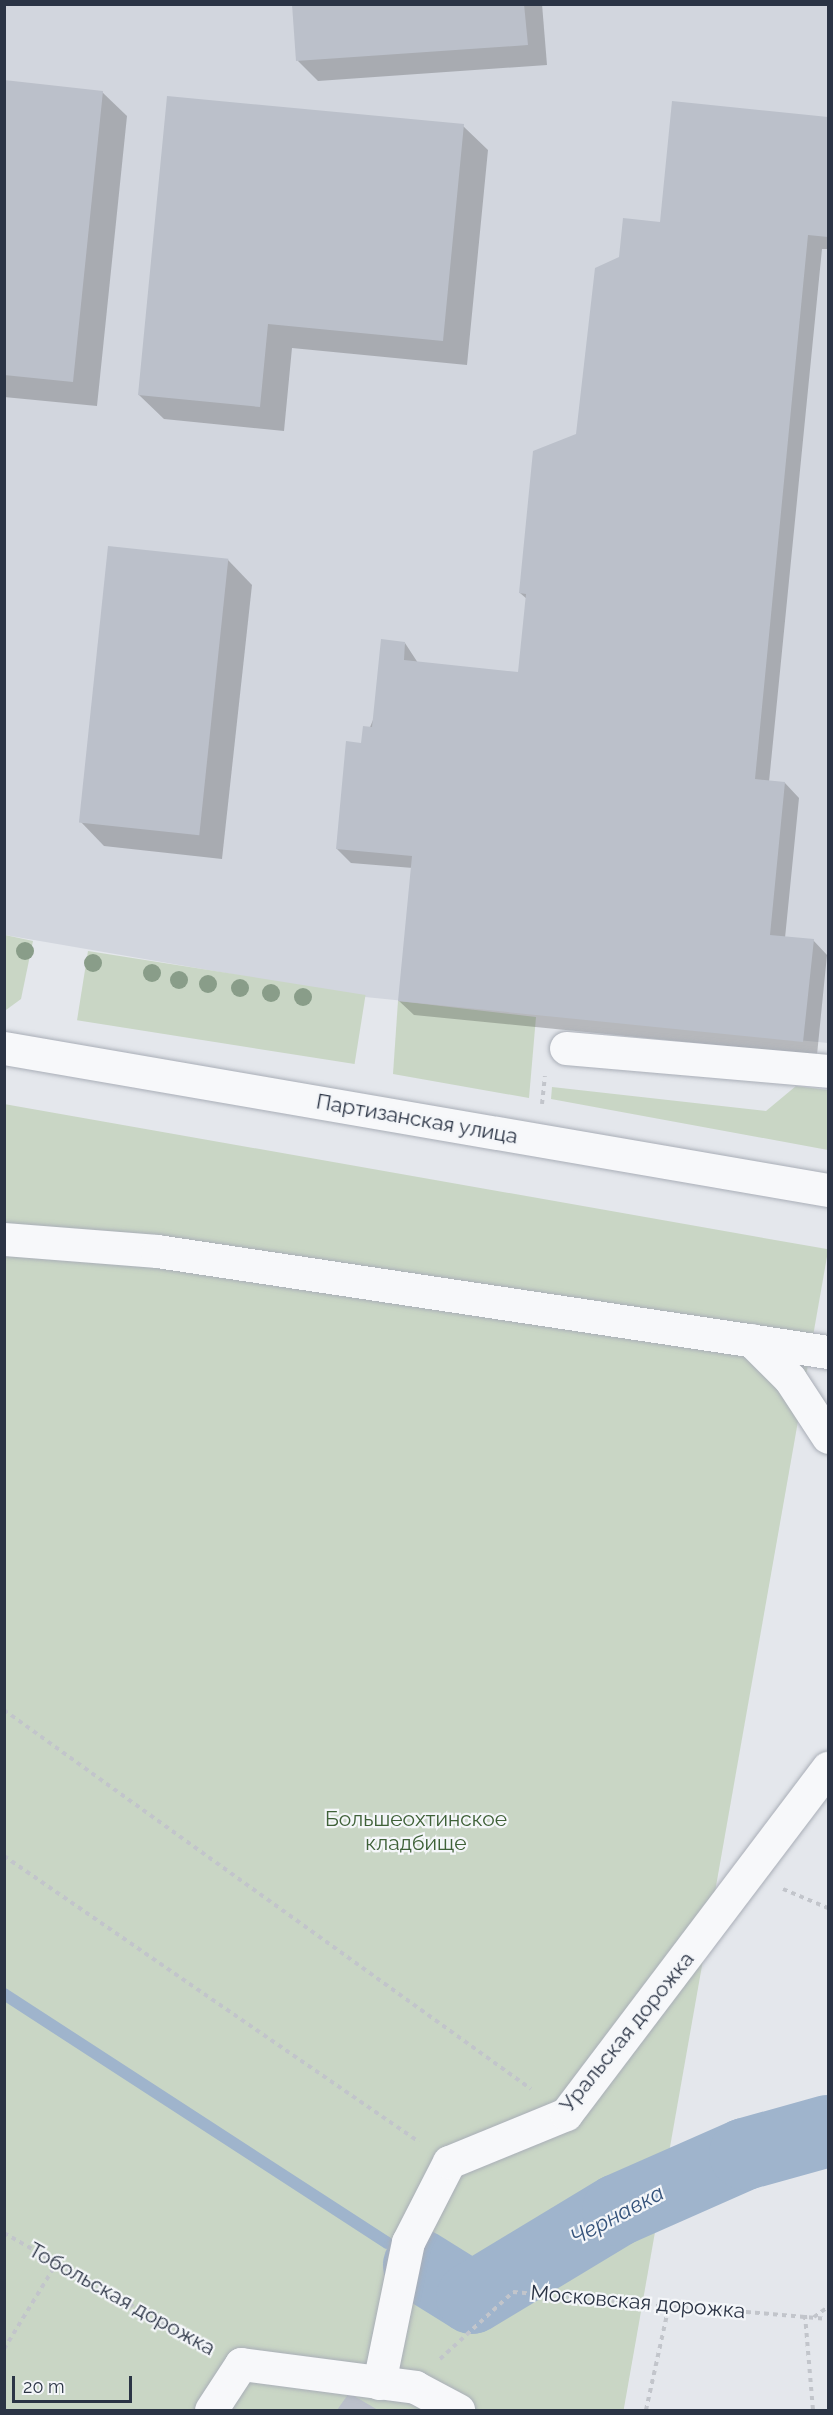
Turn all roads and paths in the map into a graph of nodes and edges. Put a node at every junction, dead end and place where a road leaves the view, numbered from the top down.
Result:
1 (4, 1048) edge
2 (566, 1048) dead end
3 (828, 1071) edge
4 (828, 1190) edge
5 (4, 1239) edge
6 (751, 1340) junction
7 (828, 1352) edge
8 (828, 1437) edge
9 (4, 1710) edge
10 (828, 1768) edge
11 (4, 1856) edge
12 (748, 1875) junction
13 (828, 1908) edge
14 (566, 2114) junction
15 (449, 2162) junction
16 (4, 2233) edge
17 (56, 2264) junction
18 (669, 2305) junction
19 (828, 2307) edge
20 (805, 2315) junction
21 (813, 2317) junction
22 (828, 2319) edge
23 (4, 2349) edge
24 (241, 2364) junction
25 (379, 2382) junction
26 (415, 2387) junction
27 (211, 2410) edge
28 (458, 2410) edge
29 (646, 2410) edge
30 (813, 2410) edge

1 - 4 street, Партизанская улица
2 - 3 street
5 - 6 street
6 - 7 street
6 - 8 street
9 - 14 path
10 - 12 street, Уральская дорожка
11 - 15 path
12 - 13 path
12 - 14 street, Уральская дорожка
14 - 15 street, Уральская дорожка
15 - 25 street
16 - 17 path, Тобольская дорожка
17 - 23 path
17 - 24 path, Тобольская дорожка
18 - 20 path, Московская дорожка
18 - 26 path, Московская дорожка
18 - 29 path
19 - 21 path
20 - 21 path, Московская дорожка
20 - 30 path
21 - 22 path, Московская дорожка
24 - 25 street
24 - 27 street
25 - 26 street
26 - 28 street

